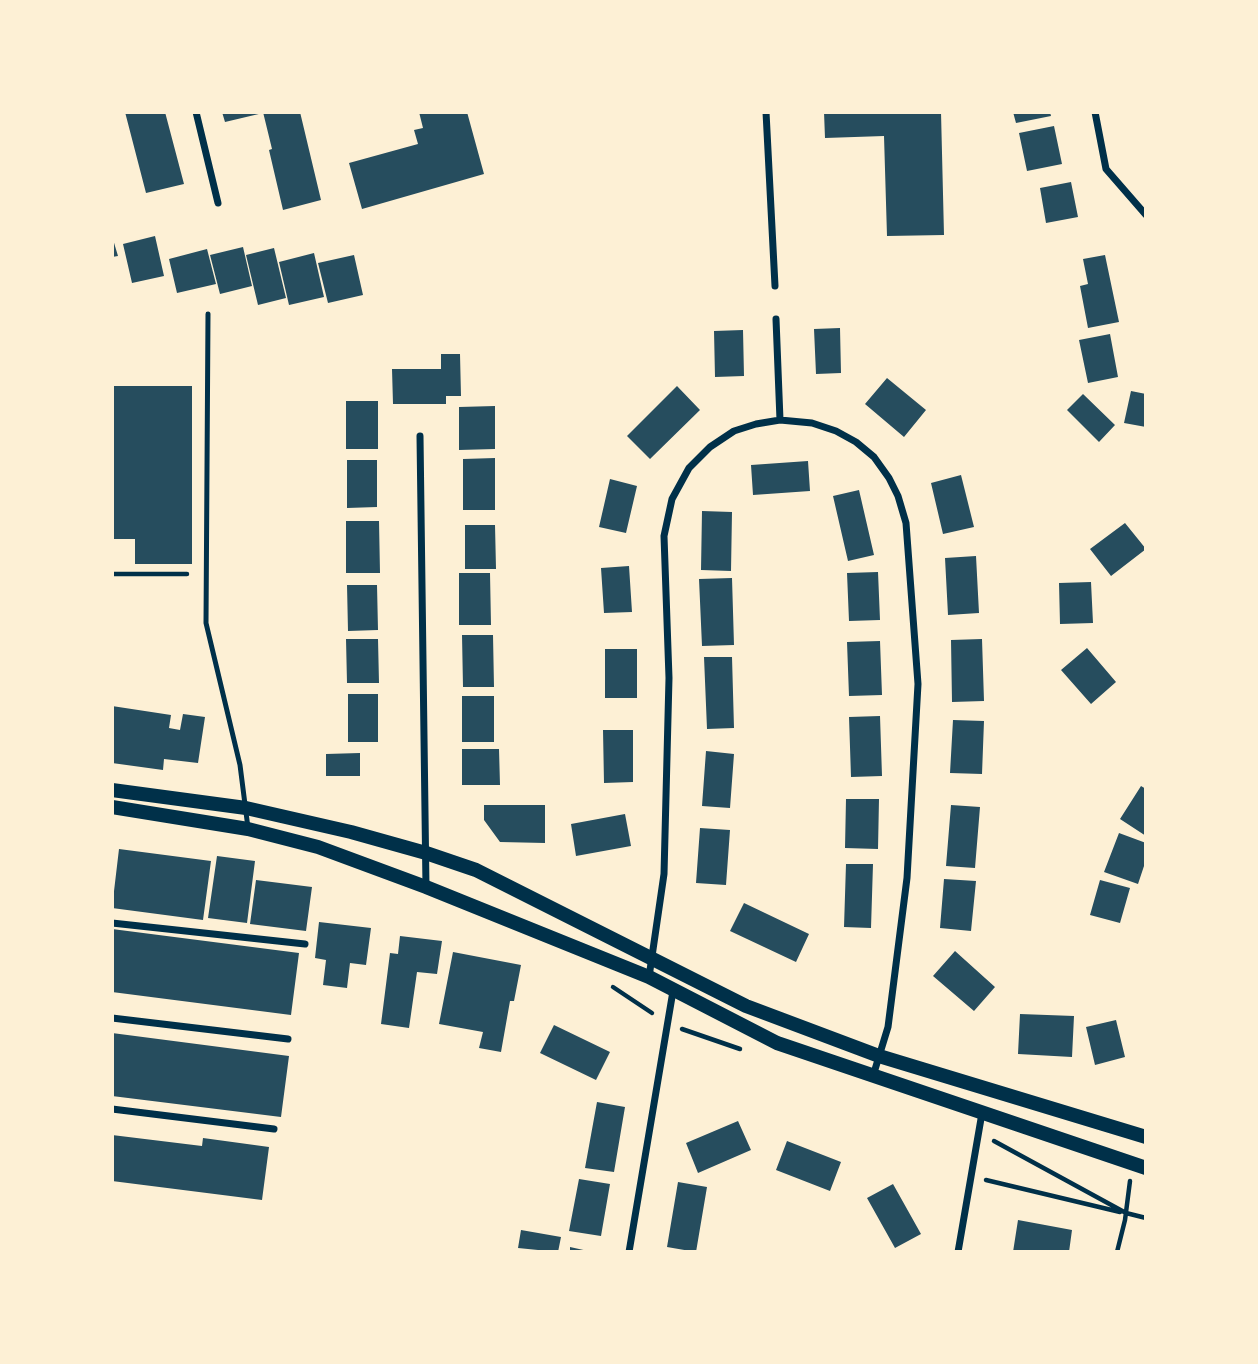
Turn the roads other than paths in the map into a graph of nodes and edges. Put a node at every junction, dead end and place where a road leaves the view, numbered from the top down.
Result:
1 (197, 112) edge
2 (766, 112) edge
3 (1095, 112) edge
4 (218, 203) dead end
5 (1146, 215) edge
6 (775, 286) dead end
7 (208, 314) dead end
8 (776, 319) dead end
9 (780, 420) junction
10 (420, 436) dead end
11 (112, 790) edge
12 (112, 807) edge
13 (246, 808) junction
14 (248, 828) junction
15 (426, 853) junction
16 (426, 887) junction
17 (112, 923) edge
18 (305, 944) dead end
19 (651, 959) junction
20 (649, 977) junction
21 (673, 991) junction
22 (112, 1017) edge
23 (288, 1039) dead end
24 (879, 1056) junction
25 (873, 1076) junction
26 (112, 1109) edge
27 (982, 1112) junction
28 (274, 1129) dead end
29 (1146, 1137) edge
30 (1139, 1166) edge
31 (629, 1252) edge
32 (958, 1252) edge

1 - 4 street
2 - 6 street
3 - 5 street
7 - 13 lane
8 - 9 street
9 - 19 street
9 - 24 street
10 - 15 street
11 - 13 main road
12 - 14 main road
13 - 14 lane
13 - 15 main road
14 - 16 main road
15 - 16 street
15 - 19 main road
16 - 20 main road
17 - 18 street
19 - 20 street
19 - 24 main road
20 - 21 main road
21 - 25 main road
21 - 31 street
22 - 23 street
24 - 25 street
24 - 29 main road
25 - 27 main road
26 - 28 street
27 - 30 main road
27 - 32 street

